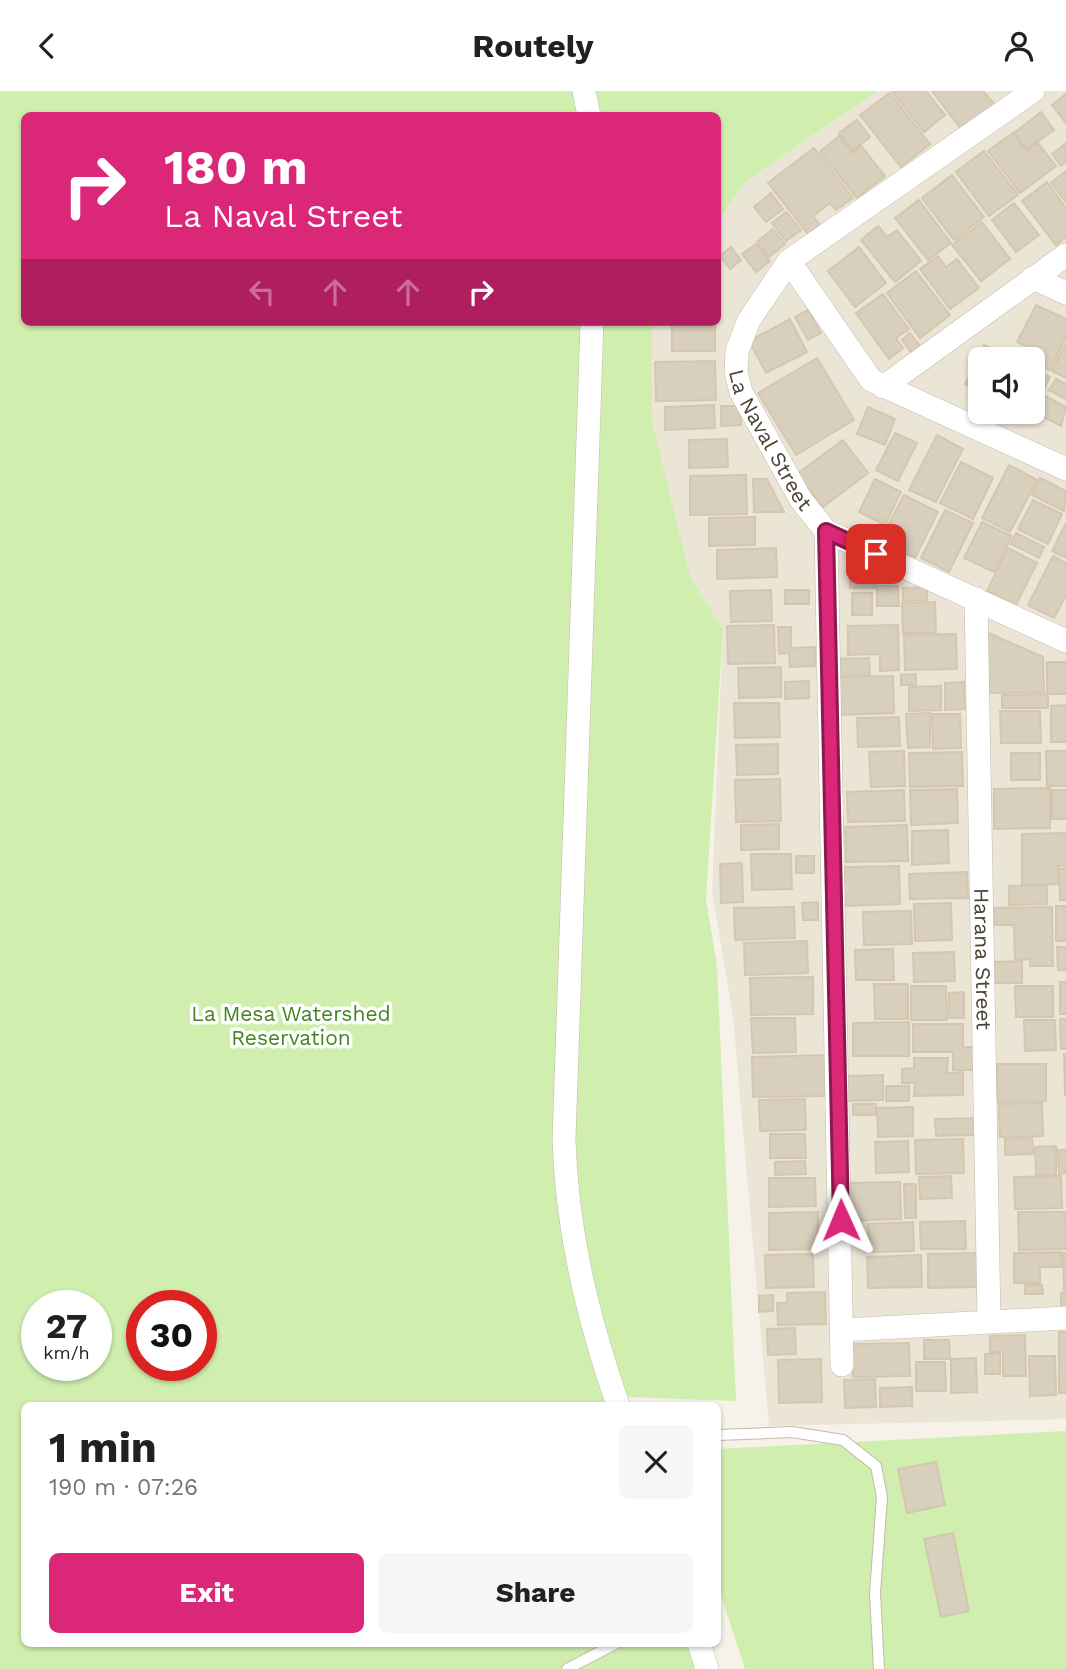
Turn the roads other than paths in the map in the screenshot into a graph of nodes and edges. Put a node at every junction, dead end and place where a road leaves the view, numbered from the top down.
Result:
1 (584, 91) edge
2 (1033, 91) edge
3 (588, 112) edge
4 (1066, 255) edge
5 (789, 261) junction
6 (1033, 278) junction
7 (1066, 293) edge
8 (592, 326) edge
9 (883, 387) junction
10 (1066, 468) edge
11 (826, 531) junction
12 (976, 599) junction
13 (1066, 641) edge
14 (1066, 1318) edge
15 (989, 1320) junction
16 (843, 1330) junction
17 (842, 1365) dead end
18 (617, 1402) edge
19 (721, 1435) edge
20 (609, 1647) edge
21 (700, 1647) edge
22 (567, 1669) edge
23 (707, 1669) edge
24 (879, 1669) edge

1 - 3 street
2 - 5 street, La Naval Street
4 - 6 street
5 - 9 street
5 - 11 street, La Naval Street
6 - 7 street
6 - 9 street
8 - 18 street
9 - 10 street
11 - 12 street, La Naval Street
11 - 16 street
12 - 13 street, La Naval Street
12 - 15 street, Harana Street
14 - 15 street
15 - 16 street
16 - 17 street
19 - 24 lane
20 - 22 lane
21 - 23 street

